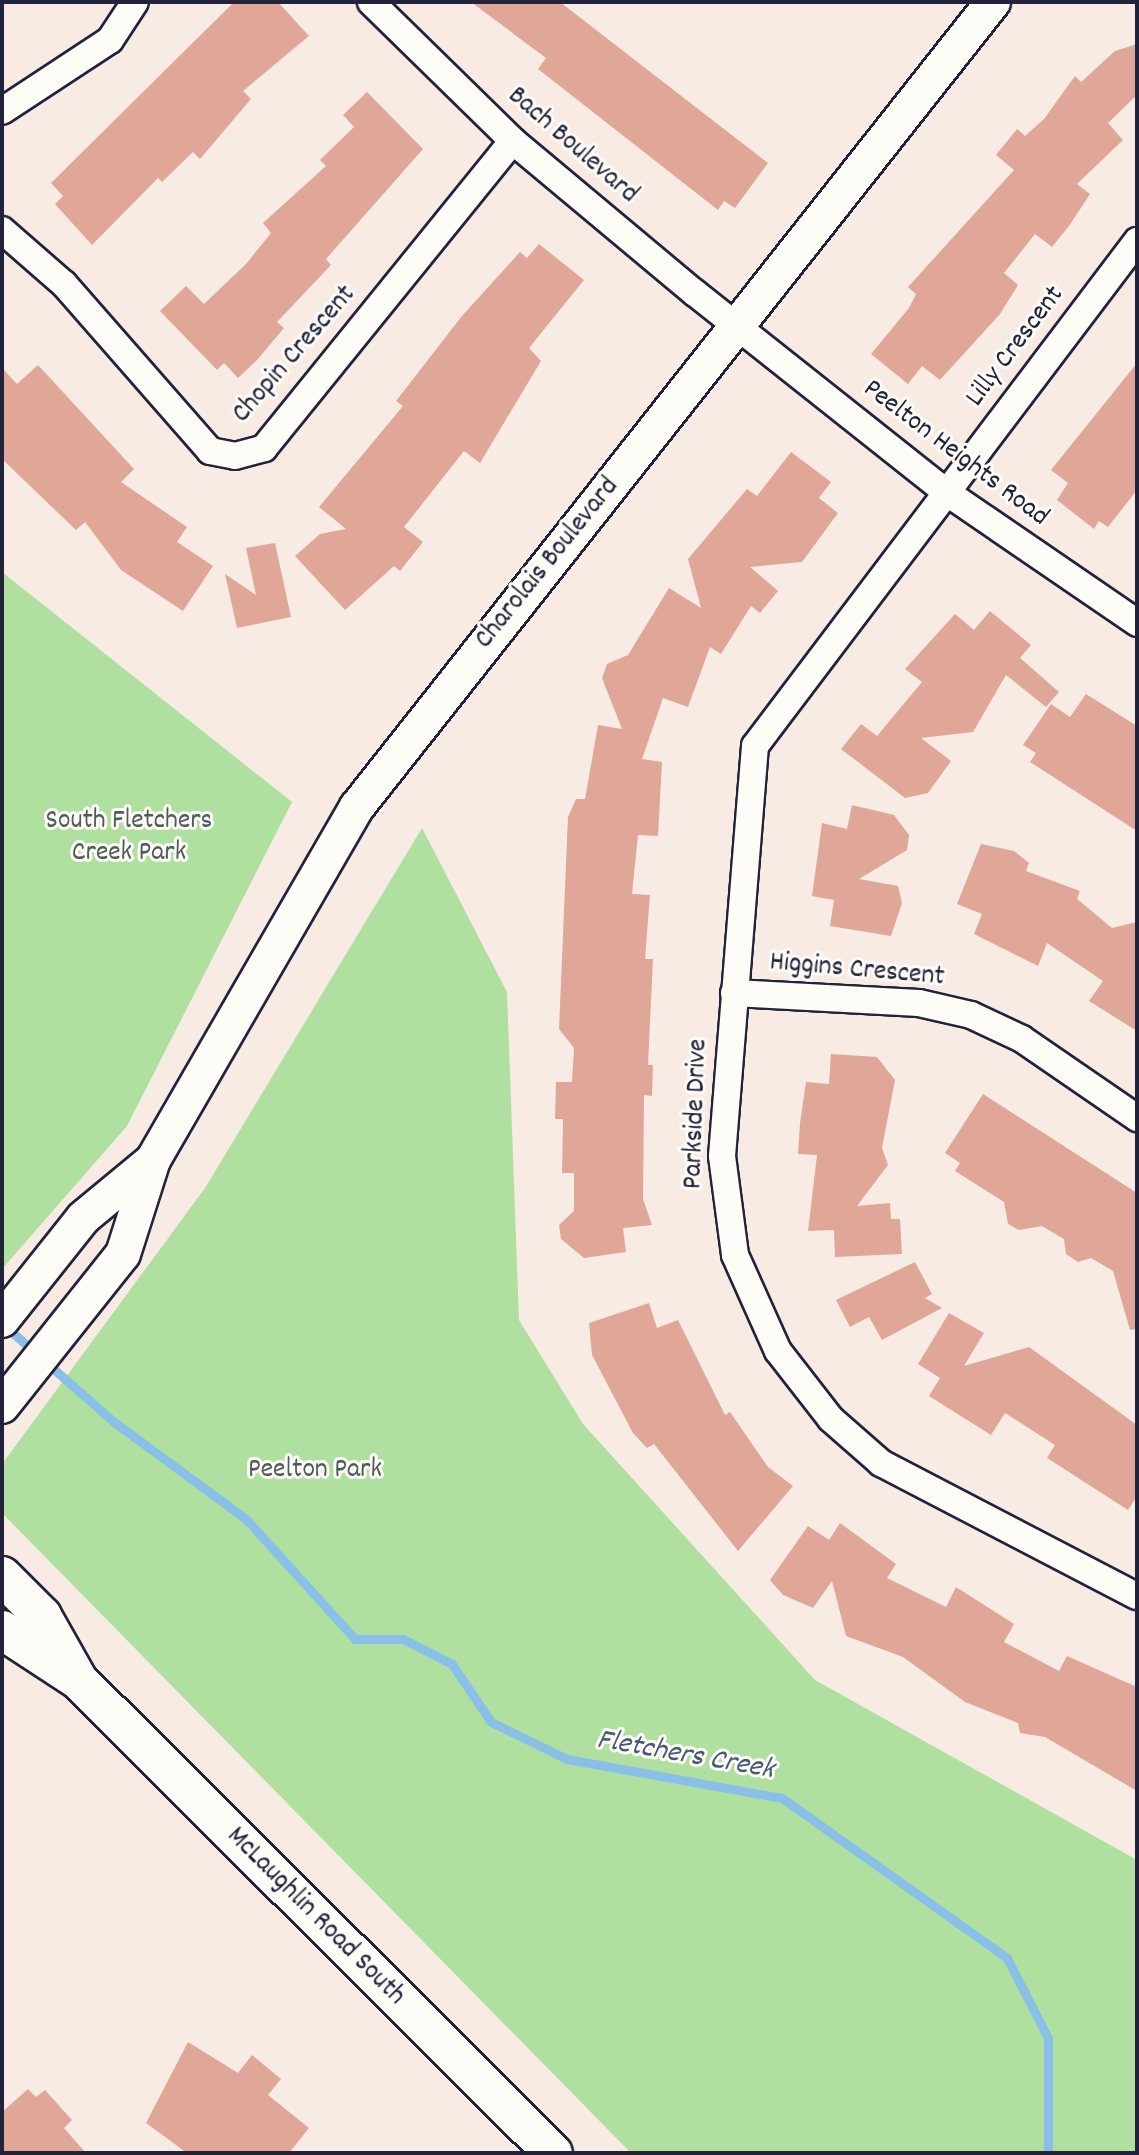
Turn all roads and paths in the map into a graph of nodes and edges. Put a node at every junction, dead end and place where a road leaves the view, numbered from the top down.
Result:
1 (135, 2) edge
2 (371, 2) edge
3 (993, 2) edge
4 (2, 111) edge
5 (513, 141) junction
6 (2, 230) edge
7 (1137, 241) edge
8 (740, 329) junction
9 (946, 492) junction
10 (1137, 623) edge
11 (734, 993) junction
12 (1137, 1118) edge
13 (153, 1160) junction
14 (2, 1320) edge
15 (2, 1406) edge
16 (2, 1576) edge
17 (1137, 1596) edge
18 (2, 1630) edge
19 (78, 1680) junction
20 (553, 2153) edge

1 - 4 street
2 - 5 street, Bach Boulevard
3 - 8 street, Charolais Boulevard
5 - 6 street, Chopin Crescent
5 - 8 street, Bach Boulevard
7 - 9 street, Lilly Crescent
8 - 9 street, Peelton Heights Road
8 - 13 street, Charolais Boulevard
9 - 10 street, Peelton Heights Road
9 - 11 street, Parkside Drive
11 - 12 street, Higgins Crescent
11 - 17 street, Parkside Drive
13 - 14 street, Charolais Boulevard
13 - 15 street, Charolais Boulevard
16 - 19 main road, McLaughlin Road South
18 - 19 main road, McLaughlin Road South
19 - 20 main road, McLaughlin Road South

